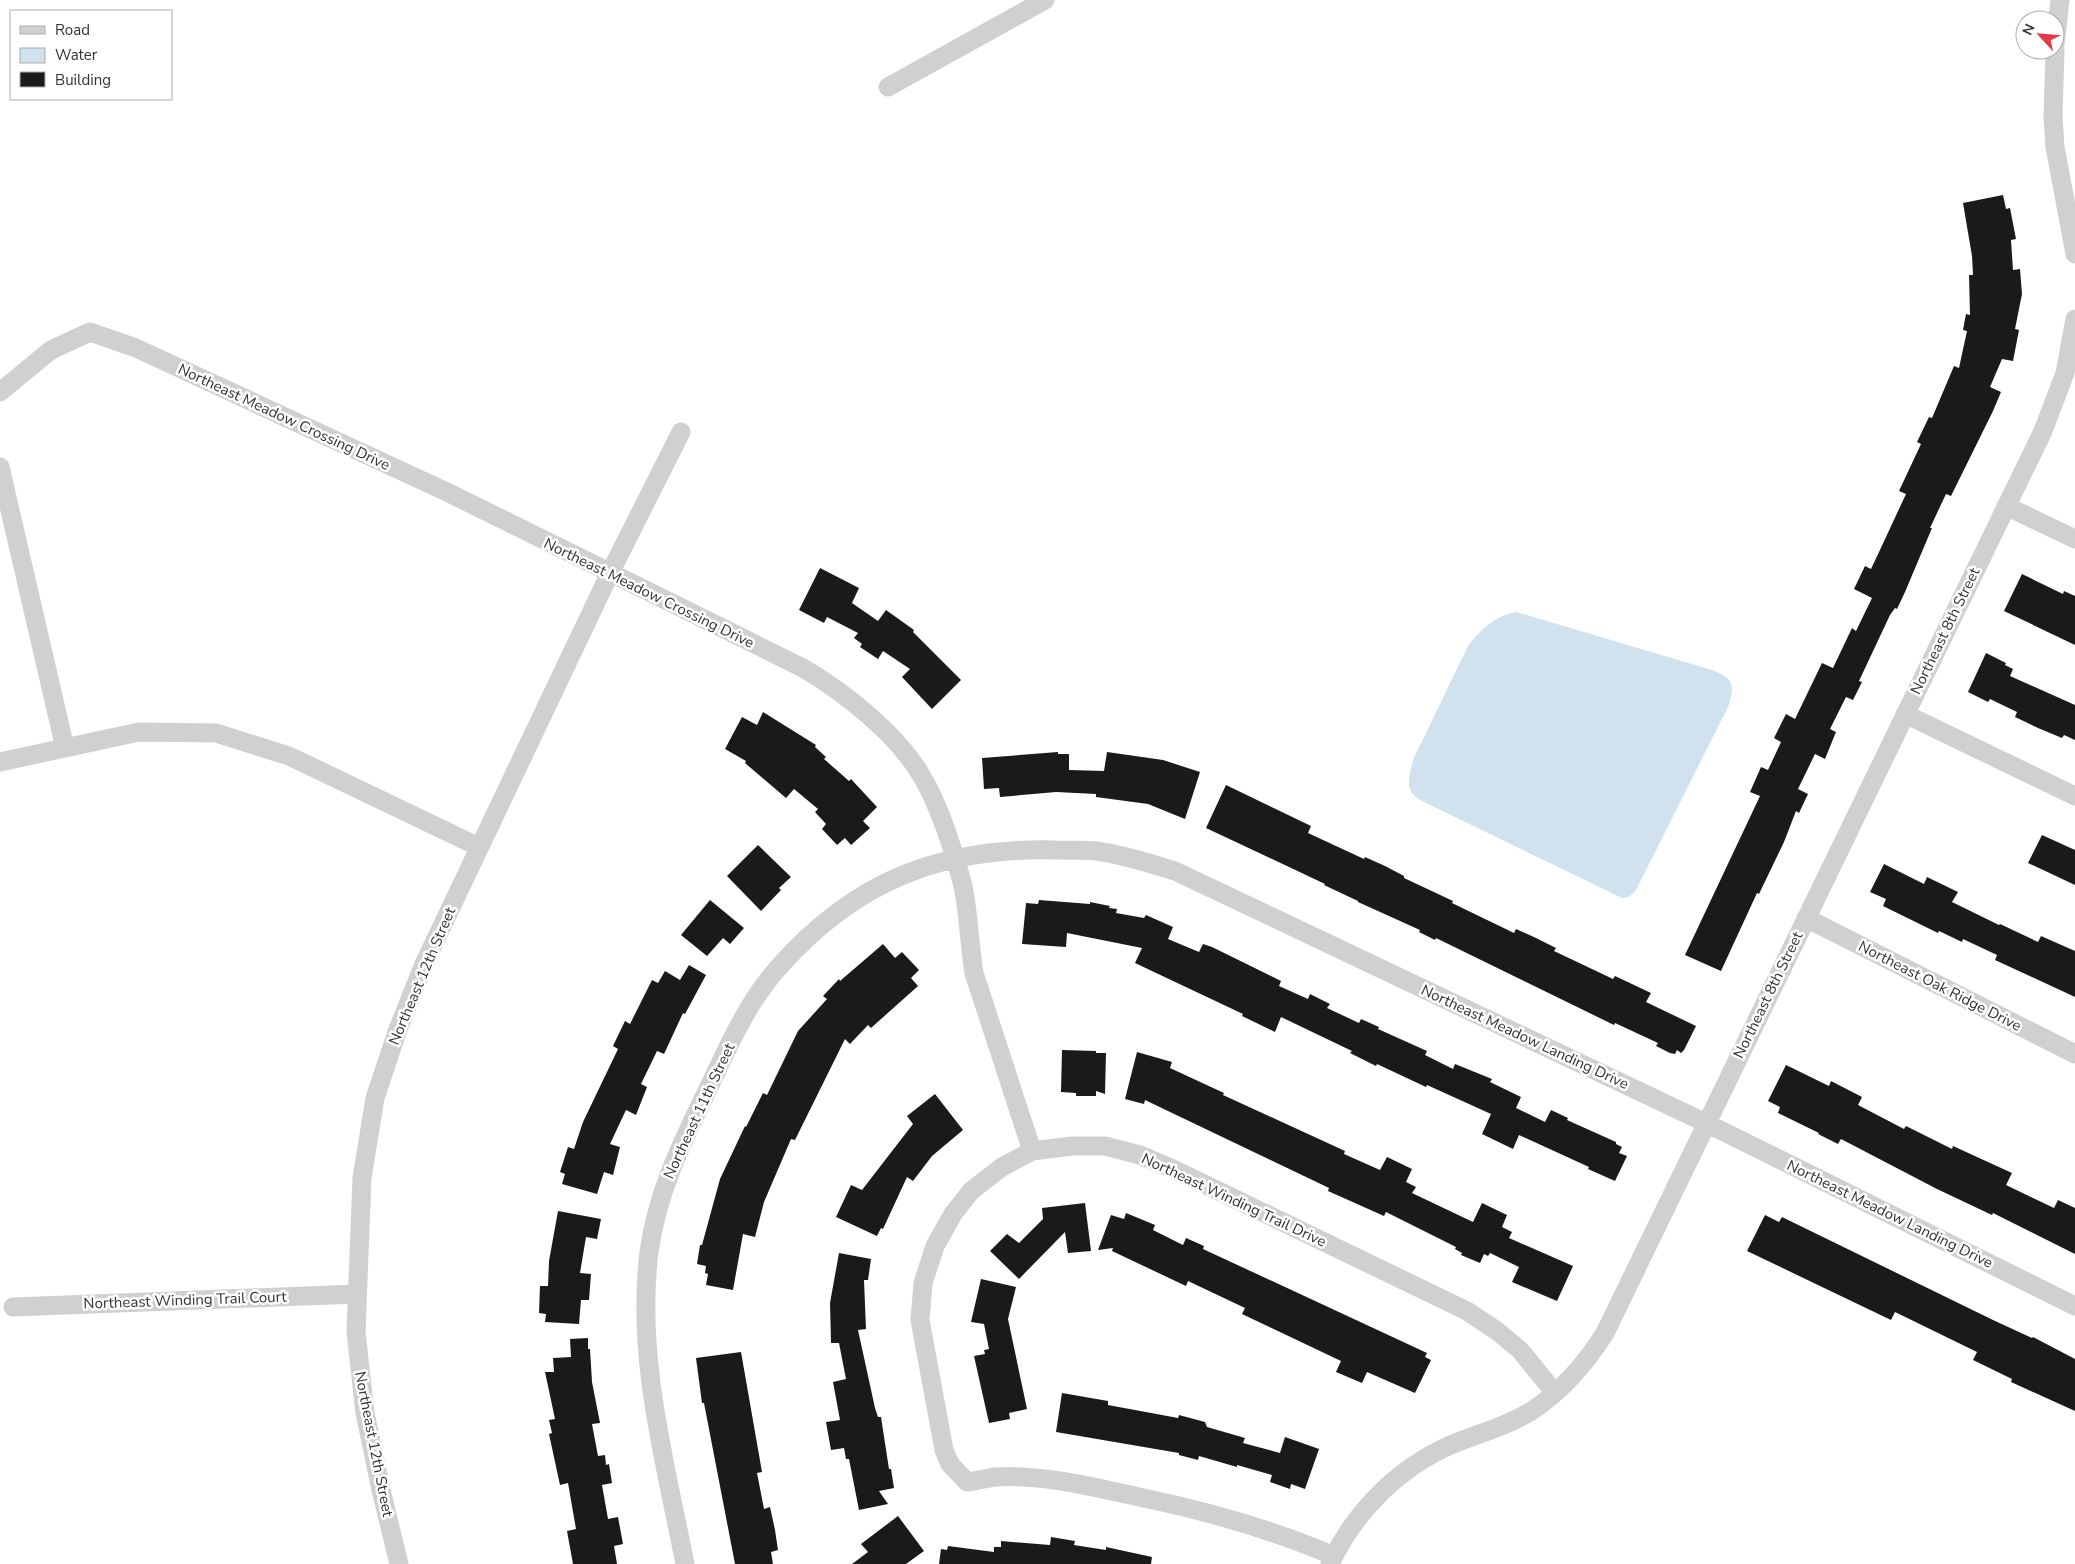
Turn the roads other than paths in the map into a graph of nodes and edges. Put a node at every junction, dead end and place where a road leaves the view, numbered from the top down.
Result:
1 (1045, 0) edge
2 (2055, 60) edge
3 (888, 87) dead end
4 (2075, 254) edge
5 (2075, 319) edge
6 (0, 392) edge
7 (681, 432) dead end
8 (0, 467) edge
9 (2006, 506) junction
10 (2075, 539) edge
11 (610, 574) junction
12 (1905, 714) junction
13 (66, 748) junction
14 (0, 762) edge
15 (2075, 796) edge
16 (479, 847) junction
17 (954, 858) junction
18 (1806, 918) junction
19 (2075, 1054) edge
20 (1706, 1123) junction
21 (1032, 1152) junction
22 (357, 1294) junction
23 (2075, 1306) edge
24 (13, 1307) dead end
25 (1555, 1393) junction
26 (1332, 1560) edge
27 (399, 1564) edge
28 (685, 1564) edge

1 - 3 street
2 - 4 street
5 - 9 street, Northeast 8th Street
6 - 11 street, Northeast Meadow Crossing Drive
7 - 11 street, Northeast 12th Street
8 - 13 street
9 - 10 street
9 - 12 street, Northeast 8th Street
11 - 16 street, Northeast 12th Street
11 - 17 street, Northeast Meadow Crossing Drive
12 - 15 street
12 - 18 street, Northeast 8th Street
13 - 14 street
13 - 16 street
16 - 22 street, Northeast 12th Street
17 - 20 street, Northeast Meadow Landing Drive
17 - 21 street, Northeast Meadow Crossing Drive
17 - 28 street, Northeast 11th Street
18 - 19 street, Northeast Oak Ridge Drive
18 - 20 street, Northeast 8th Street
20 - 23 street, Northeast Meadow Landing Drive
20 - 25 street, Northeast 8th Street
21 - 25 street, Northeast Winding Trail Drive
21 - 26 street, Northeast Winding Trail Drive
22 - 24 street, Northeast Winding Trail Court
22 - 27 street, Northeast 12th Street
25 - 26 street, Northeast 8th Street

